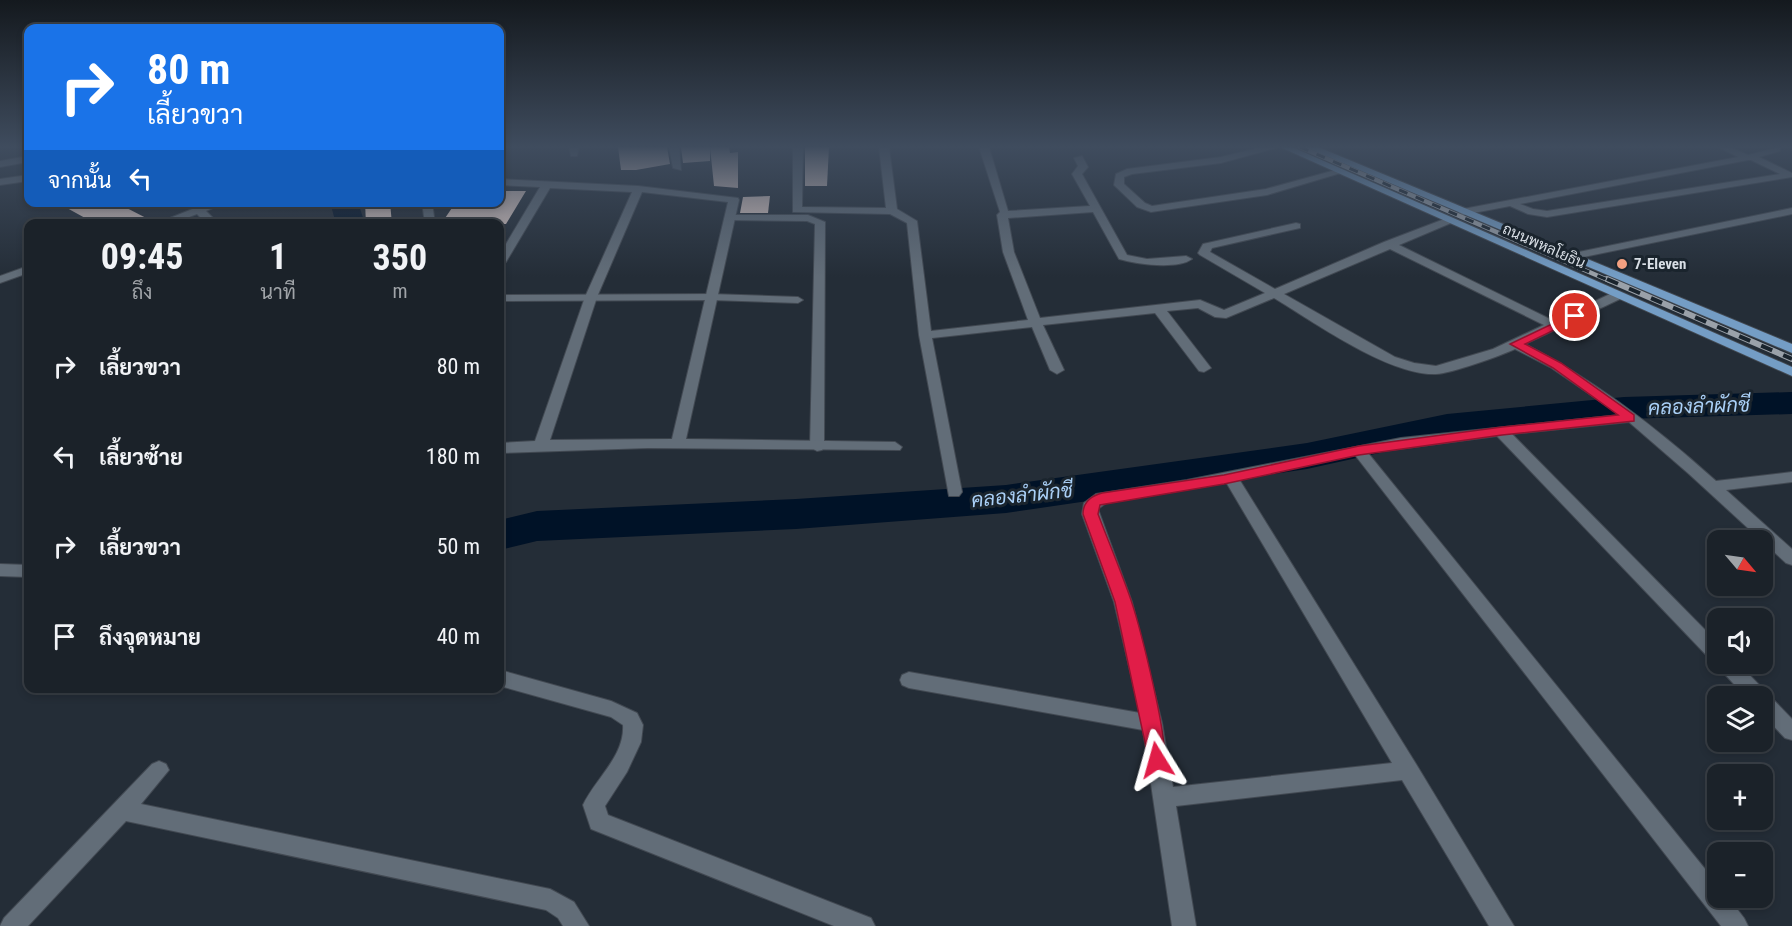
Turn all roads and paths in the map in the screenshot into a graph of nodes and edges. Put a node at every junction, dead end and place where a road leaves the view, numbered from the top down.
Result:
1 (543, 190) edge
2 (637, 190) edge
3 (651, 190) edge
4 (797, 190) edge
5 (889, 190) edge
6 (998, 190) edge
7 (1086, 190) edge
8 (1125, 190) edge
9 (1274, 190) edge
10 (1380, 190) edge
11 (1411, 190) edge
12 (1579, 190) edge
13 (1695, 190) edge
14 (1511, 203) junction
15 (207, 207) edge
16 (1097, 209) junction
17 (199, 210) junction
18 (1004, 210) dead end
19 (892, 211) junction
20 (1792, 211) edge
21 (1465, 213) junction
22 (731, 218) junction
23 (174, 219) edge
24 (209, 219) edge
25 (1447, 221) junction
26 (1296, 226) dead end
27 (1388, 243) junction
28 (504, 255) edge
29 (1569, 256) junction
30 (1186, 259) dead end
31 (0, 266) edge
32 (24, 271) edge
33 (13, 275) junction
34 (0, 280) edge
35 (1277, 292) junction
36 (1616, 296) junction
37 (591, 297) junction
38 (711, 297) junction
39 (504, 298) edge
40 (798, 300) dead end
41 (1158, 308) junction
42 (1037, 323) junction
43 (1555, 326) junction
44 (925, 335) junction
45 (1516, 344) junction
46 (1792, 349) edge
47 (1204, 368) dead end
48 (1057, 370) dead end
49 (1792, 372) edge
50 (1628, 416) junction
51 (1502, 431) junction
52 (678, 444) junction
53 (541, 445) junction
54 (817, 447) junction
55 (895, 447) dead end
56 (504, 448) edge
57 (1359, 451) junction
58 (1792, 477) edge
59 (1232, 478) junction
60 (1712, 487) junction
61 (954, 492) dead end
62 (1792, 559) edge
63 (0, 570) edge
64 (24, 571) edge
65 (1707, 644) edge
66 (1736, 674) edge
67 (504, 679) edge
68 (909, 680) dead end
69 (1748, 686) edge
70 (1773, 712) edge
71 (1152, 723) junction
72 (1792, 732) edge
73 (159, 770) dead end
74 (1409, 770) junction
75 (1162, 798) junction
76 (122, 810) junction
77 (12, 926) edge
78 (577, 926) edge
79 (863, 926) edge
80 (1184, 926) edge
81 (1502, 926) edge
82 (1736, 926) edge

1 - 28 street
2 - 37 street
3 - 22 street
4 - 19 street
5 - 19 street
6 - 18 street
7 - 16 street
8 - 9 street
10 - 25 main road, ถนนพหลโยธิน
11 - 21 main road, ถนนพหลโยธิน
12 - 14 lane
13 - 14 lane
14 - 21 lane
15 - 17 street
16 - 30 street
16 - 42 street
17 - 23 street
17 - 24 street
19 - 44 street
20 - 29 street
21 - 25 main road
21 - 29 main road, ถนนพหลโยธิน
22 - 38 street
22 - 54 lane
25 - 27 street
25 - 36 main road, ถนนพหลโยธิน
26 - 35 street
27 - 35 street
27 - 43 street
29 - 46 main road, ถนนพหลโยธิน
31 - 33 street
32 - 33 street
33 - 34 street
35 - 41 street
35 - 45 street
36 - 43 street
36 - 49 main road, ถนนพหลโยธิน
37 - 38 lane
37 - 39 lane
37 - 53 street
38 - 40 lane
38 - 52 street
41 - 42 street
41 - 47 street
42 - 44 street
42 - 48 street
43 - 45 street
44 - 61 street
45 - 50 street
50 - 51 street
50 - 60 street
51 - 57 street
51 - 65 street
52 - 53 street
52 - 54 street
53 - 56 street
54 - 55 street
57 - 59 street
57 - 82 street
58 - 60 street
59 - 71 street
59 - 74 street
60 - 62 street
63 - 64 street
66 - 69 street
67 - 79 street
68 - 71 street
70 - 72 street
71 - 75 street
73 - 76 street
74 - 75 street
74 - 81 street
75 - 80 street
76 - 77 street
76 - 78 street

